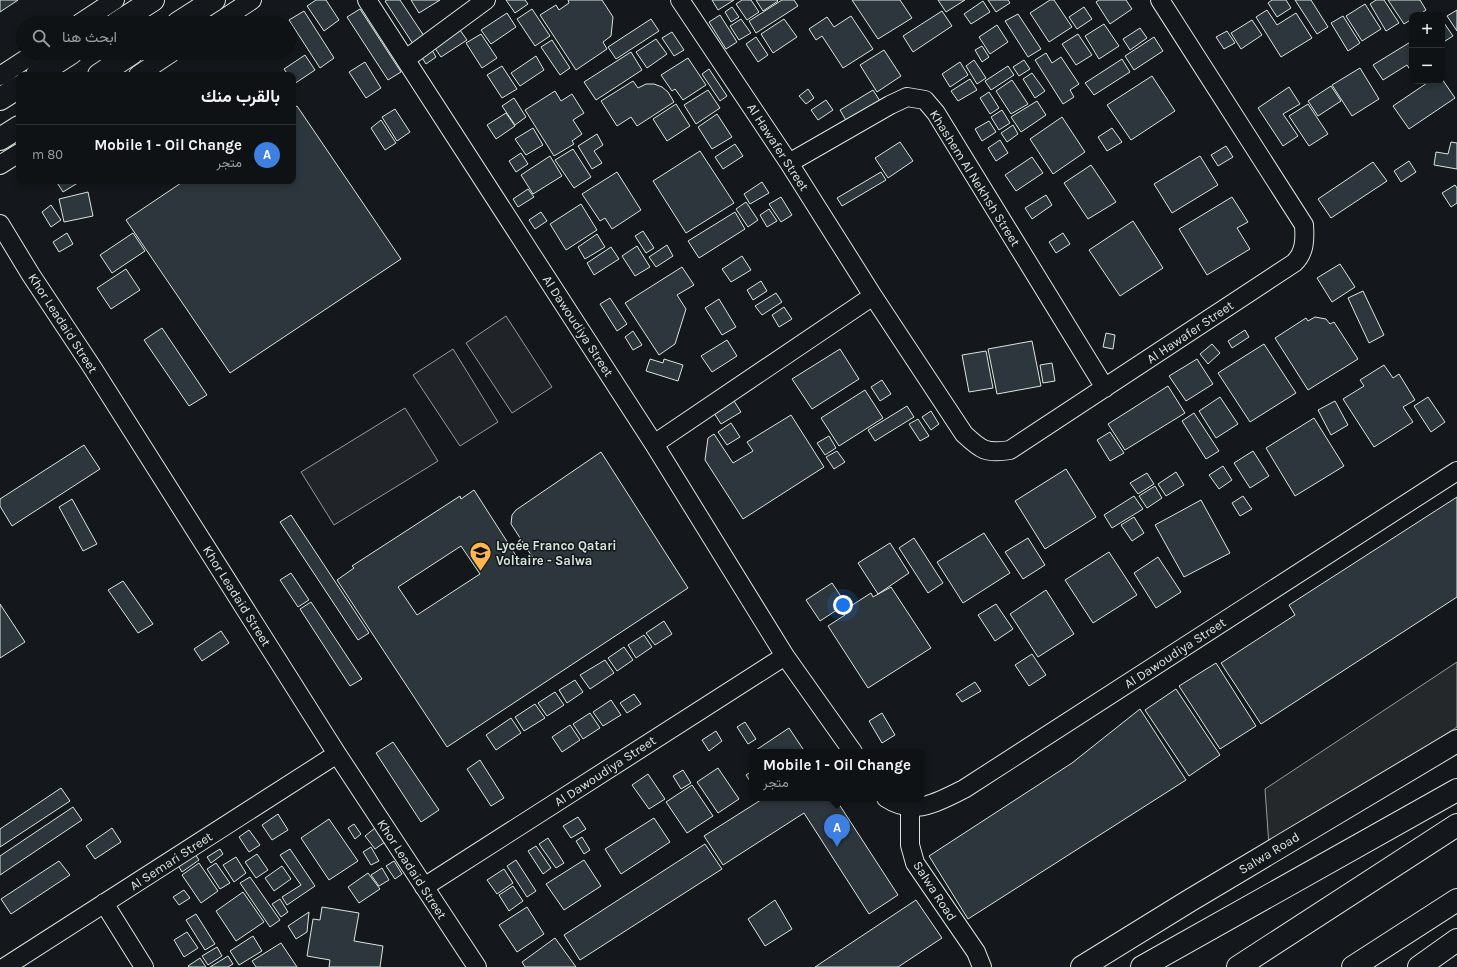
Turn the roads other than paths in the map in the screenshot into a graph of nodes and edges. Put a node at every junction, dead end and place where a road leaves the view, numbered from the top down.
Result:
1 (115, 0) edge
2 (153, 0) edge
3 (214, 0) edge
4 (252, 0) edge
5 (367, 0) edge
6 (486, 0) edge
7 (680, 0) edge
8 (1160, 0) edge
9 (91, 16) edge
10 (128, 16) edge
11 (189, 16) edge
12 (228, 16) edge
13 (406, 59) junction
14 (24, 60) edge
15 (60, 60) edge
16 (122, 60) edge
17 (160, 60) edge
18 (42, 72) edge
19 (104, 72) edge
20 (142, 72) edge
21 (0, 76) edge
22 (16, 89) edge
23 (0, 99) edge
24 (16, 129) edge
25 (0, 139) edge
26 (16, 155) edge
27 (789, 163) junction
28 (0, 165) edge
29 (0, 224) edge
30 (873, 296) junction
31 (1105, 388) junction
32 (654, 444) junction
33 (1457, 471) edge
34 (785, 656) junction
35 (1457, 741) edge
36 (851, 749) edge
37 (337, 754) junction
38 (1457, 790) edge
39 (891, 801) edge
40 (910, 808) junction
41 (1457, 825) edge
42 (424, 887) junction
43 (1457, 900) edge
44 (104, 904) junction
45 (1457, 940) edge
46 (5, 967) edge
47 (144, 967) edge
48 (477, 967) edge
49 (982, 967) edge
50 (1082, 967) edge
51 (1142, 967) edge
52 (1238, 967) edge
53 (1353, 967) edge
54 (1419, 967) edge

1 - 9 street
2 - 10 main road
3 - 11 main road
4 - 12 street
5 - 13 street, Al Dawoudiya Street
6 - 13 street
7 - 27 street, Al Hawafer Street
8 - 31 street, Al Hawafer Street
13 - 32 street, Al Dawoudiya Street
14 - 21 street
15 - 18 main road
16 - 19 main road
17 - 20 street
22 - 23 main road
24 - 25 main road
26 - 28 street
27 - 30 street, Al Hawafer Street
27 - 31 street, Khashem Al Nekhsh Street
29 - 37 street, Khor Leadaid Street
30 - 31 street, Al Hawafer Street
30 - 32 street
32 - 34 street, Al Dawoudiya Street
33 - 40 street, Al Dawoudiya Street
34 - 36 street, Al Dawoudiya Street
34 - 42 street, Al Dawoudiya Street
35 - 50 main road, Salwa Road
37 - 42 street, Khor Leadaid Street
37 - 44 street, Al Semari Street
38 - 51 main road
39 - 40 street, Al Dawoudiya Street
40 - 49 street, Salwa Road
41 - 52 main road
42 - 48 street, Khor Leadaid Street
43 - 53 main road
44 - 46 street, Al Semari Street
44 - 47 street
45 - 54 main road

